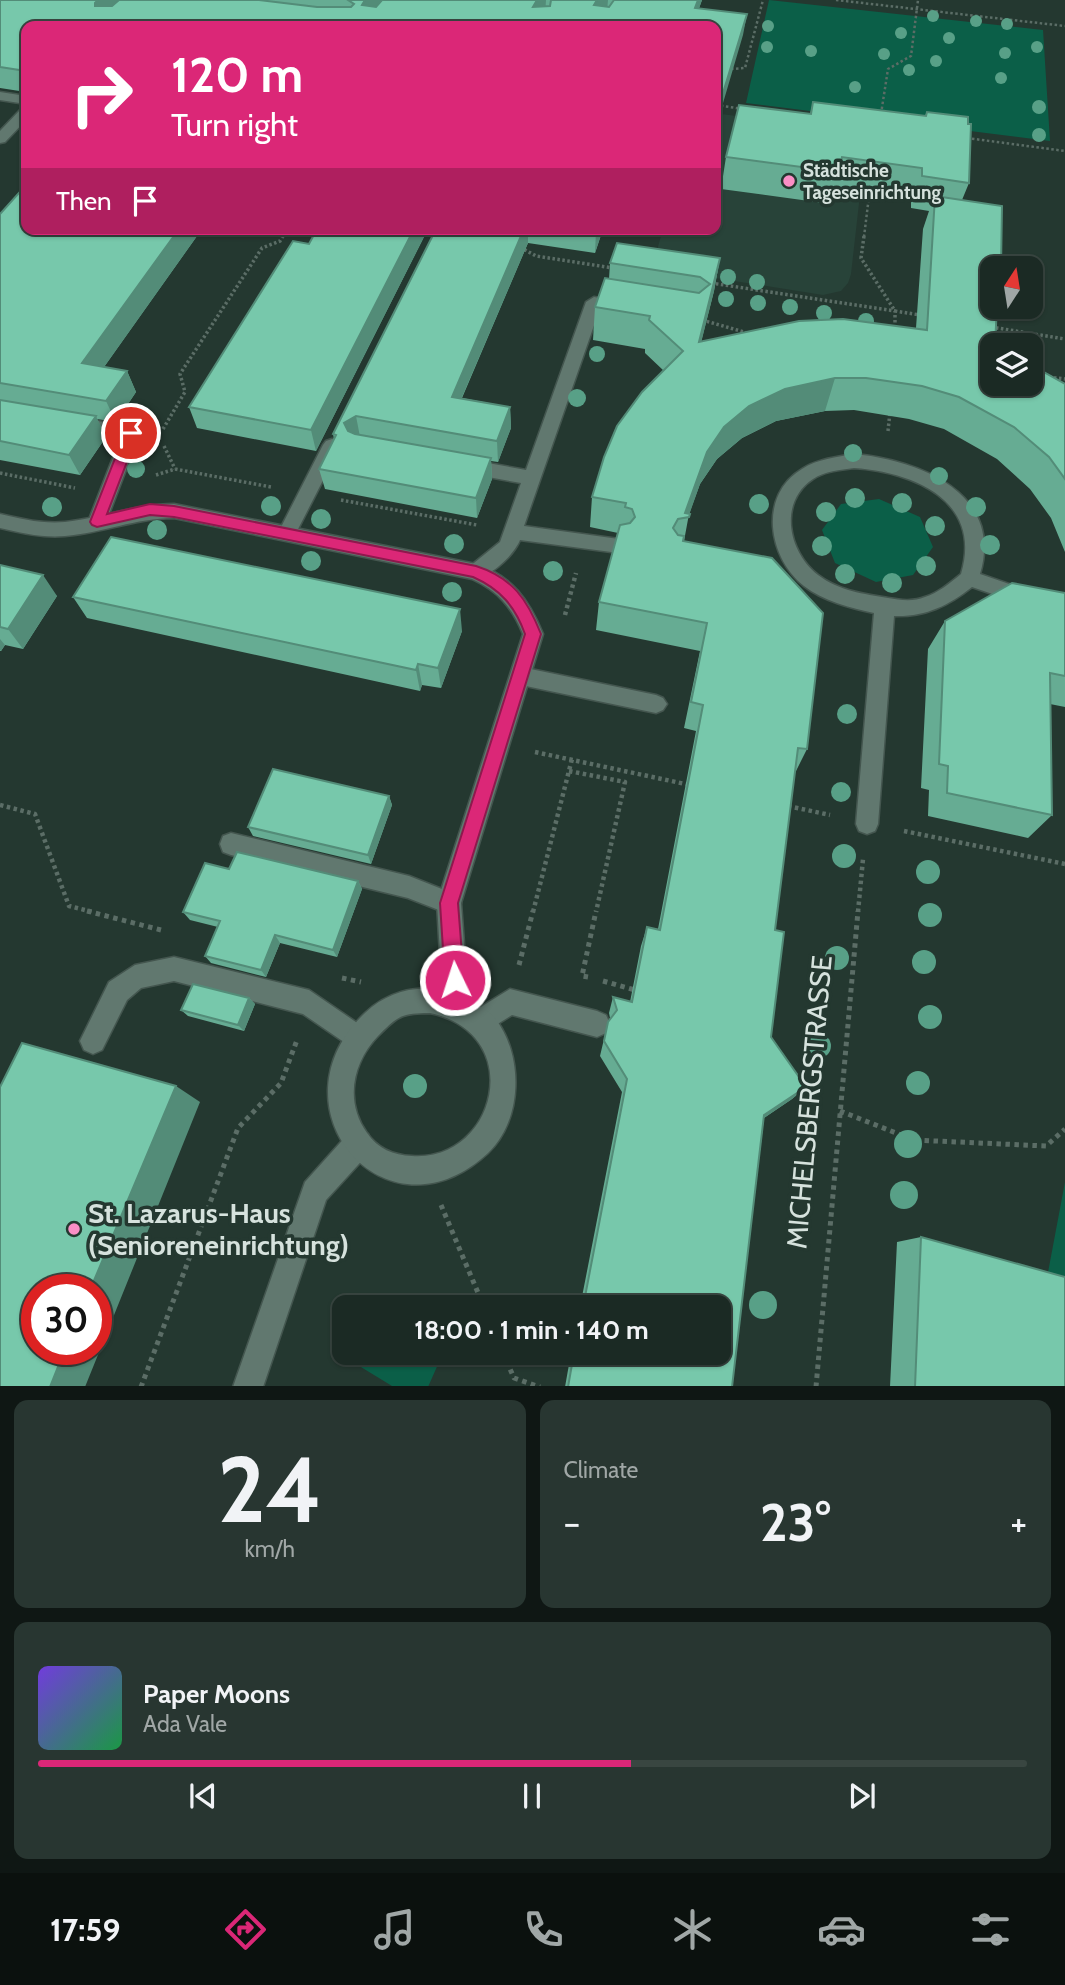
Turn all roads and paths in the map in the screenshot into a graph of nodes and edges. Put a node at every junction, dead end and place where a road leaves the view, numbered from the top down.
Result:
1 (763, 0) edge
2 (836, 0) edge
3 (918, 0) edge
4 (917, 9) junction
5 (1065, 26) edge
6 (726, 69) edge
7 (0, 96) edge
8 (21, 99) edge
9 (721, 106) edge
10 (744, 109) edge
11 (880, 115) edge
12 (21, 117) edge
13 (956, 136) edge
14 (0, 139) edge
15 (1065, 151) edge
16 (871, 179) edge
17 (283, 235) edge
18 (513, 243) edge
19 (618, 269) edge
20 (701, 282) edge
21 (895, 311) junction
22 (921, 316) dead end
23 (694, 318) joint
24 (986, 326) edge
25 (895, 332) edge
26 (757, 335) edge
27 (1065, 339) edge
28 (1043, 377) edge
29 (1065, 379) edge
30 (890, 410) edge
31 (52, 419) edge
32 (338, 432) edge
33 (453, 463) edge
34 (886, 464) junction
35 (175, 468) dead end
36 (533, 478) junction
37 (0, 521) edge
38 (97, 522) junction
39 (514, 531) junction
40 (287, 533) junction
41 (584, 542) junction
42 (619, 546) edge
43 (476, 572) junction
44 (784, 575) edge
45 (969, 578) junction
46 (810, 579) junction
47 (885, 606) junction
48 (1065, 611) edge
49 (533, 634) junction
50 (521, 676) junction
51 (656, 704) dead end
52 (569, 771) junction
53 (691, 785) edge
54 (776, 803) edge
55 (0, 805) edge
56 (867, 824) junction
57 (231, 844) dead end
58 (1065, 864) edge
59 (449, 903) junction
60 (175, 934) dead end
61 (646, 992) edge
62 (510, 1002) junction
63 (309, 1003) junction
64 (402, 1003) junction
65 (457, 1006) junction
66 (480, 1022) junction
67 (597, 1024) dead end
68 (357, 1038) junction
69 (93, 1041) dead end
70 (840, 1111) junction
71 (1065, 1129) edge
72 (358, 1144) junction
73 (427, 1172) junction
74 (479, 1295) edge
75 (508, 1365) edge
76 (141, 1386) edge
77 (248, 1386) edge
78 (537, 1386) edge
79 (816, 1386) edge

1 - 6 path
2 - 4 path
3 - 4 path
4 - 5 path
4 - 11 path
7 - 8 street
9 - 10 path
12 - 14 street
13 - 15 path
16 - 21 path
17 - 35 path
18 - 19 path
20 - 21 path
21 - 22 path
21 - 25 path
23 - 26 path
23 - 36 street
24 - 27 path
28 - 29 path
30 - 34 path
31 - 38 street
32 - 40 street
33 - 36 street
34 - 45 street
34 - 46 street
36 - 39 street
37 - 38 street
38 - 40 street
39 - 41 street
39 - 43 street
40 - 43 street
41 - 42 street
41 - 49 path
43 - 49 street
44 - 46 street
45 - 47 street
45 - 48 street
46 - 47 street
47 - 56 street
49 - 50 street
50 - 51 street
50 - 59 street
52 - 53 path
52 - 61 path
52 - 62 path
54 - 56 path
55 - 60 path
56 - 58 path
56 - 70 path, MICHELSBERGSTRASSE
57 - 59 street
59 - 65 street
62 - 66 street
62 - 67 street
63 - 64 path
63 - 68 street
63 - 69 street
63 - 76 path
64 - 65 street
64 - 68 street
65 - 66 street
66 - 73 street
68 - 72 street
70 - 71 path
70 - 79 path, MICHELSBERGSTRASSE
72 - 73 street
72 - 77 street
73 - 74 path
75 - 78 path

